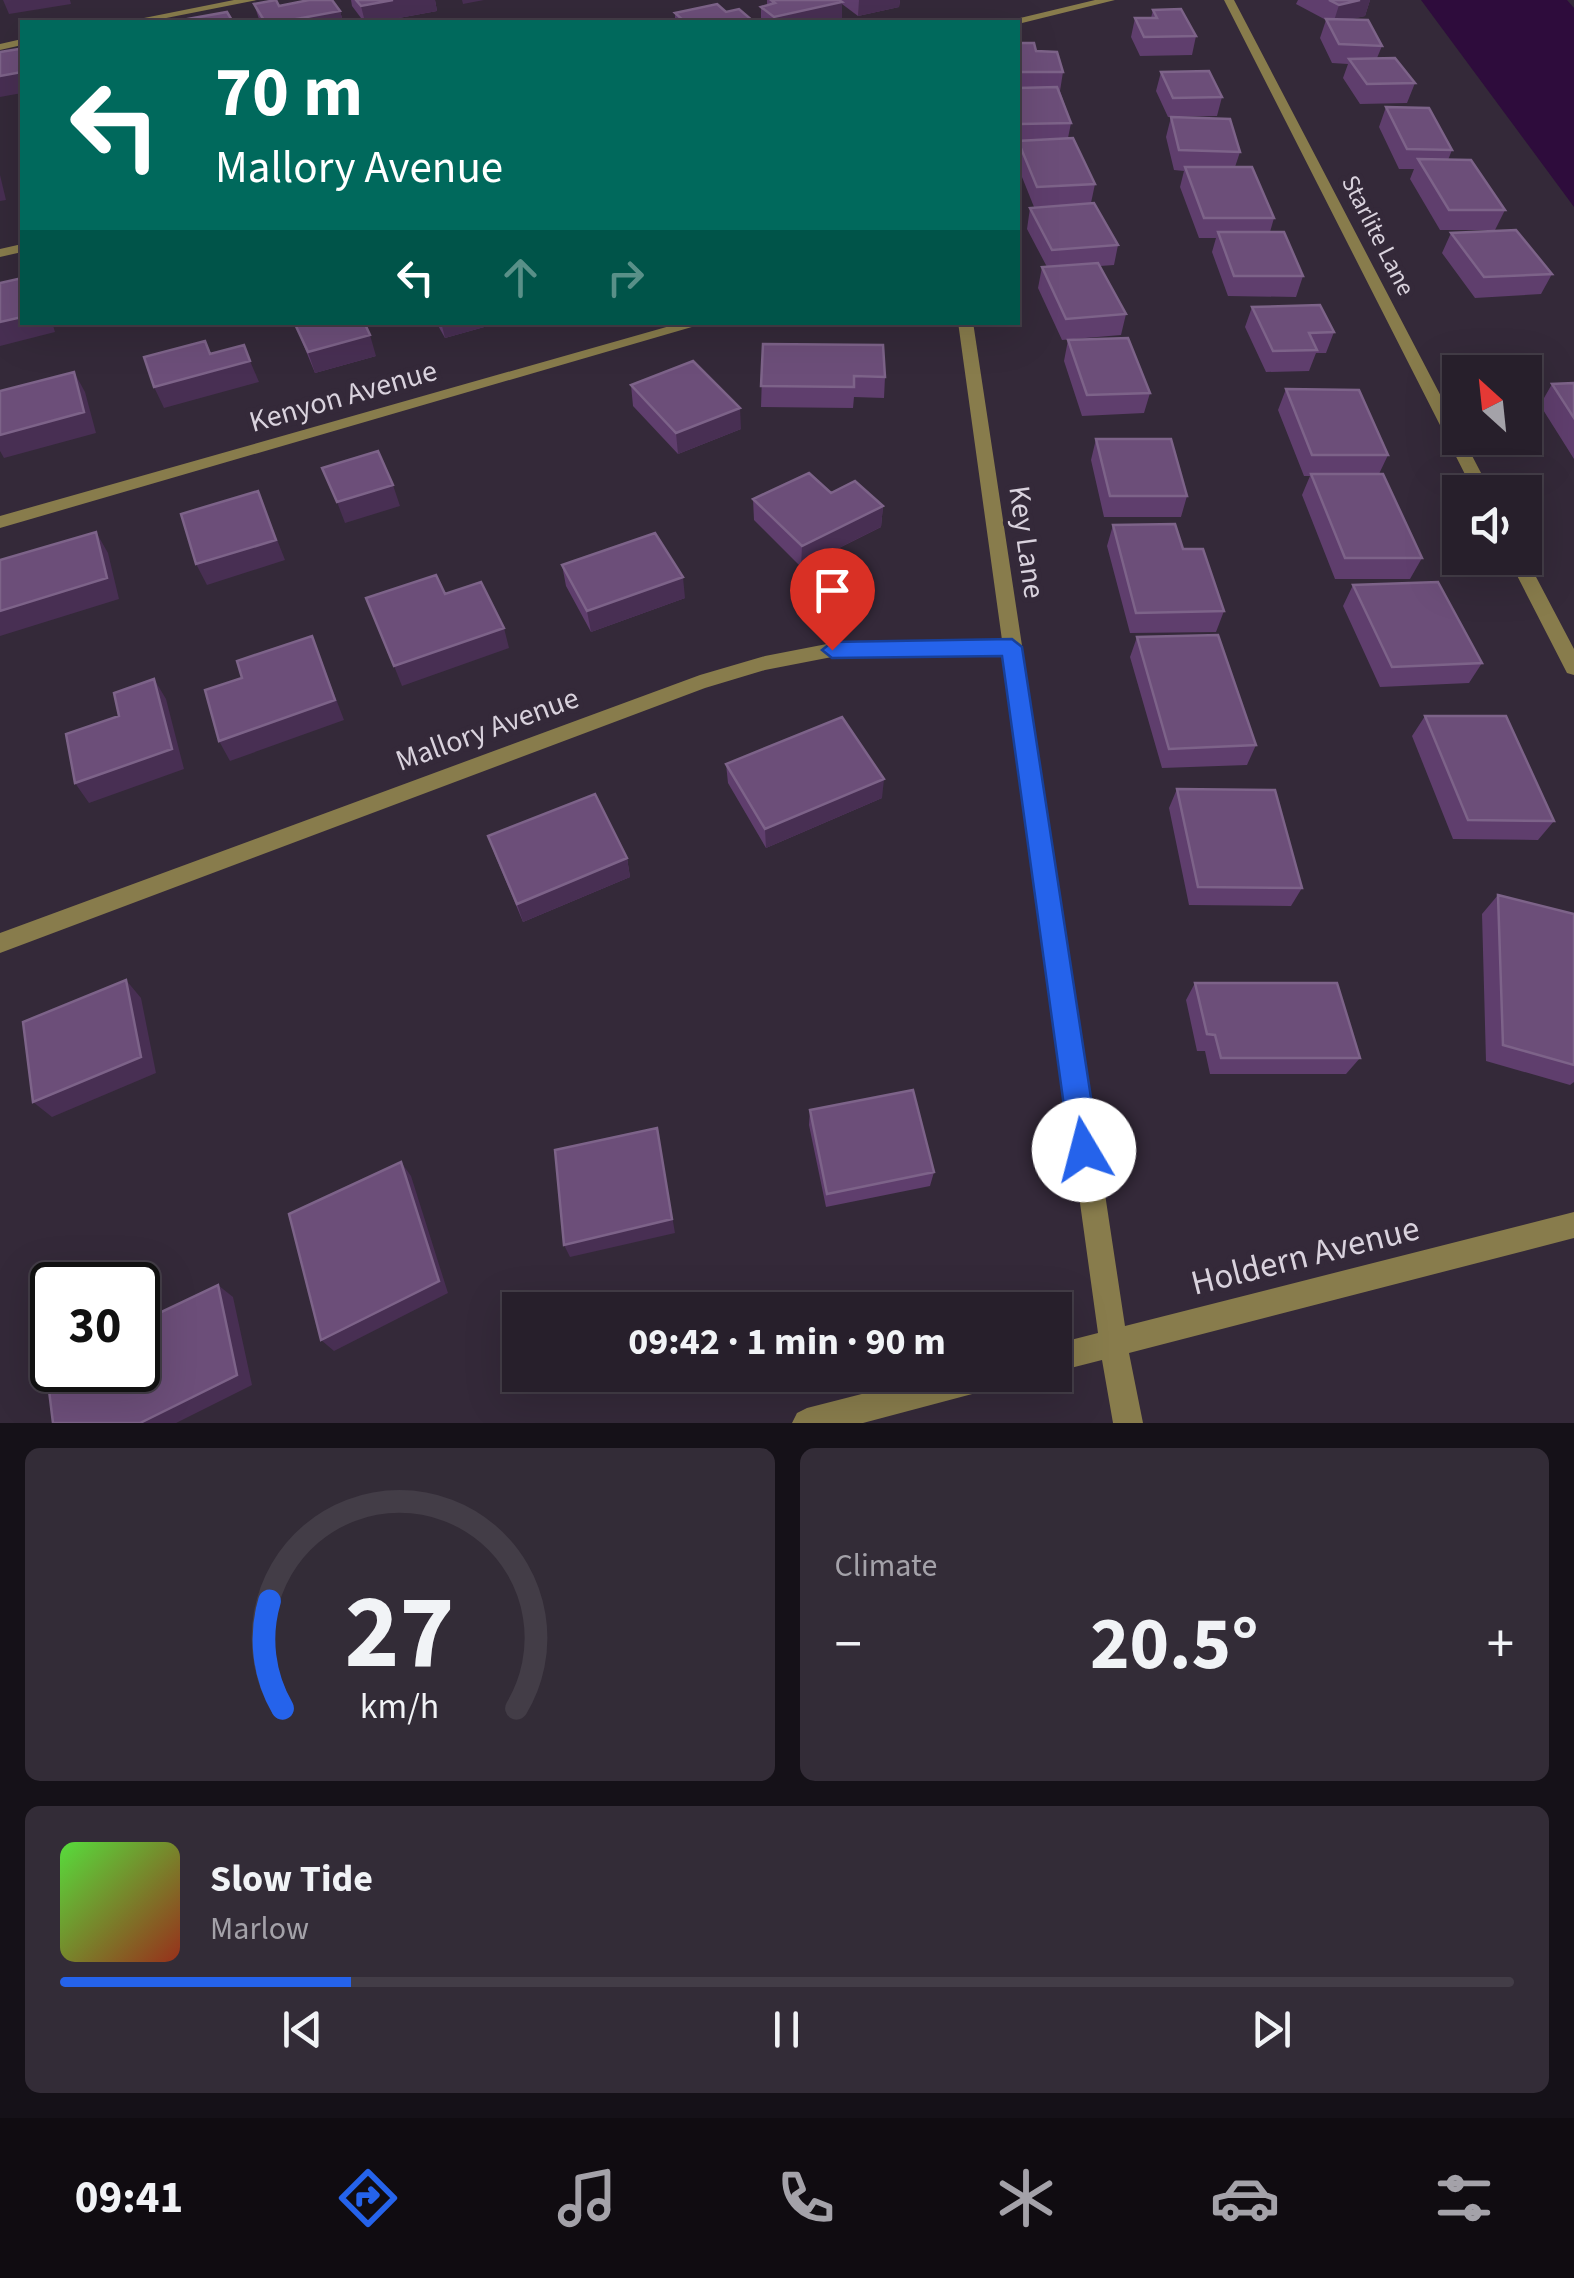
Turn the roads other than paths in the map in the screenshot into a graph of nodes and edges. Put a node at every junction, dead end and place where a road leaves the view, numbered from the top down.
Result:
1 (252, 0) edge
2 (1110, 0) edge
3 (1229, 0) edge
4 (141, 20) edge
5 (1019, 20) edge
6 (691, 325) edge
7 (965, 325) edge
8 (1474, 475) edge
9 (0, 522) edge
10 (1526, 575) edge
11 (1012, 647) junction
12 (1574, 668) edge
13 (0, 942) edge
14 (1574, 1225) edge
15 (1113, 1344) junction
16 (1072, 1354) edge
17 (926, 1392) edge
18 (807, 1423) edge
19 (1128, 1423) edge

1 - 4 street
2 - 5 street
3 - 8 street, Starlite Lane
6 - 9 street, Kenyon Avenue
7 - 11 street, Key Lane
10 - 12 street
11 - 13 street, Mallory Avenue
11 - 15 street, Key Lane
14 - 15 street, Holdern Avenue
15 - 16 street, Holdern Avenue
15 - 19 street, Key Lane
17 - 18 street

